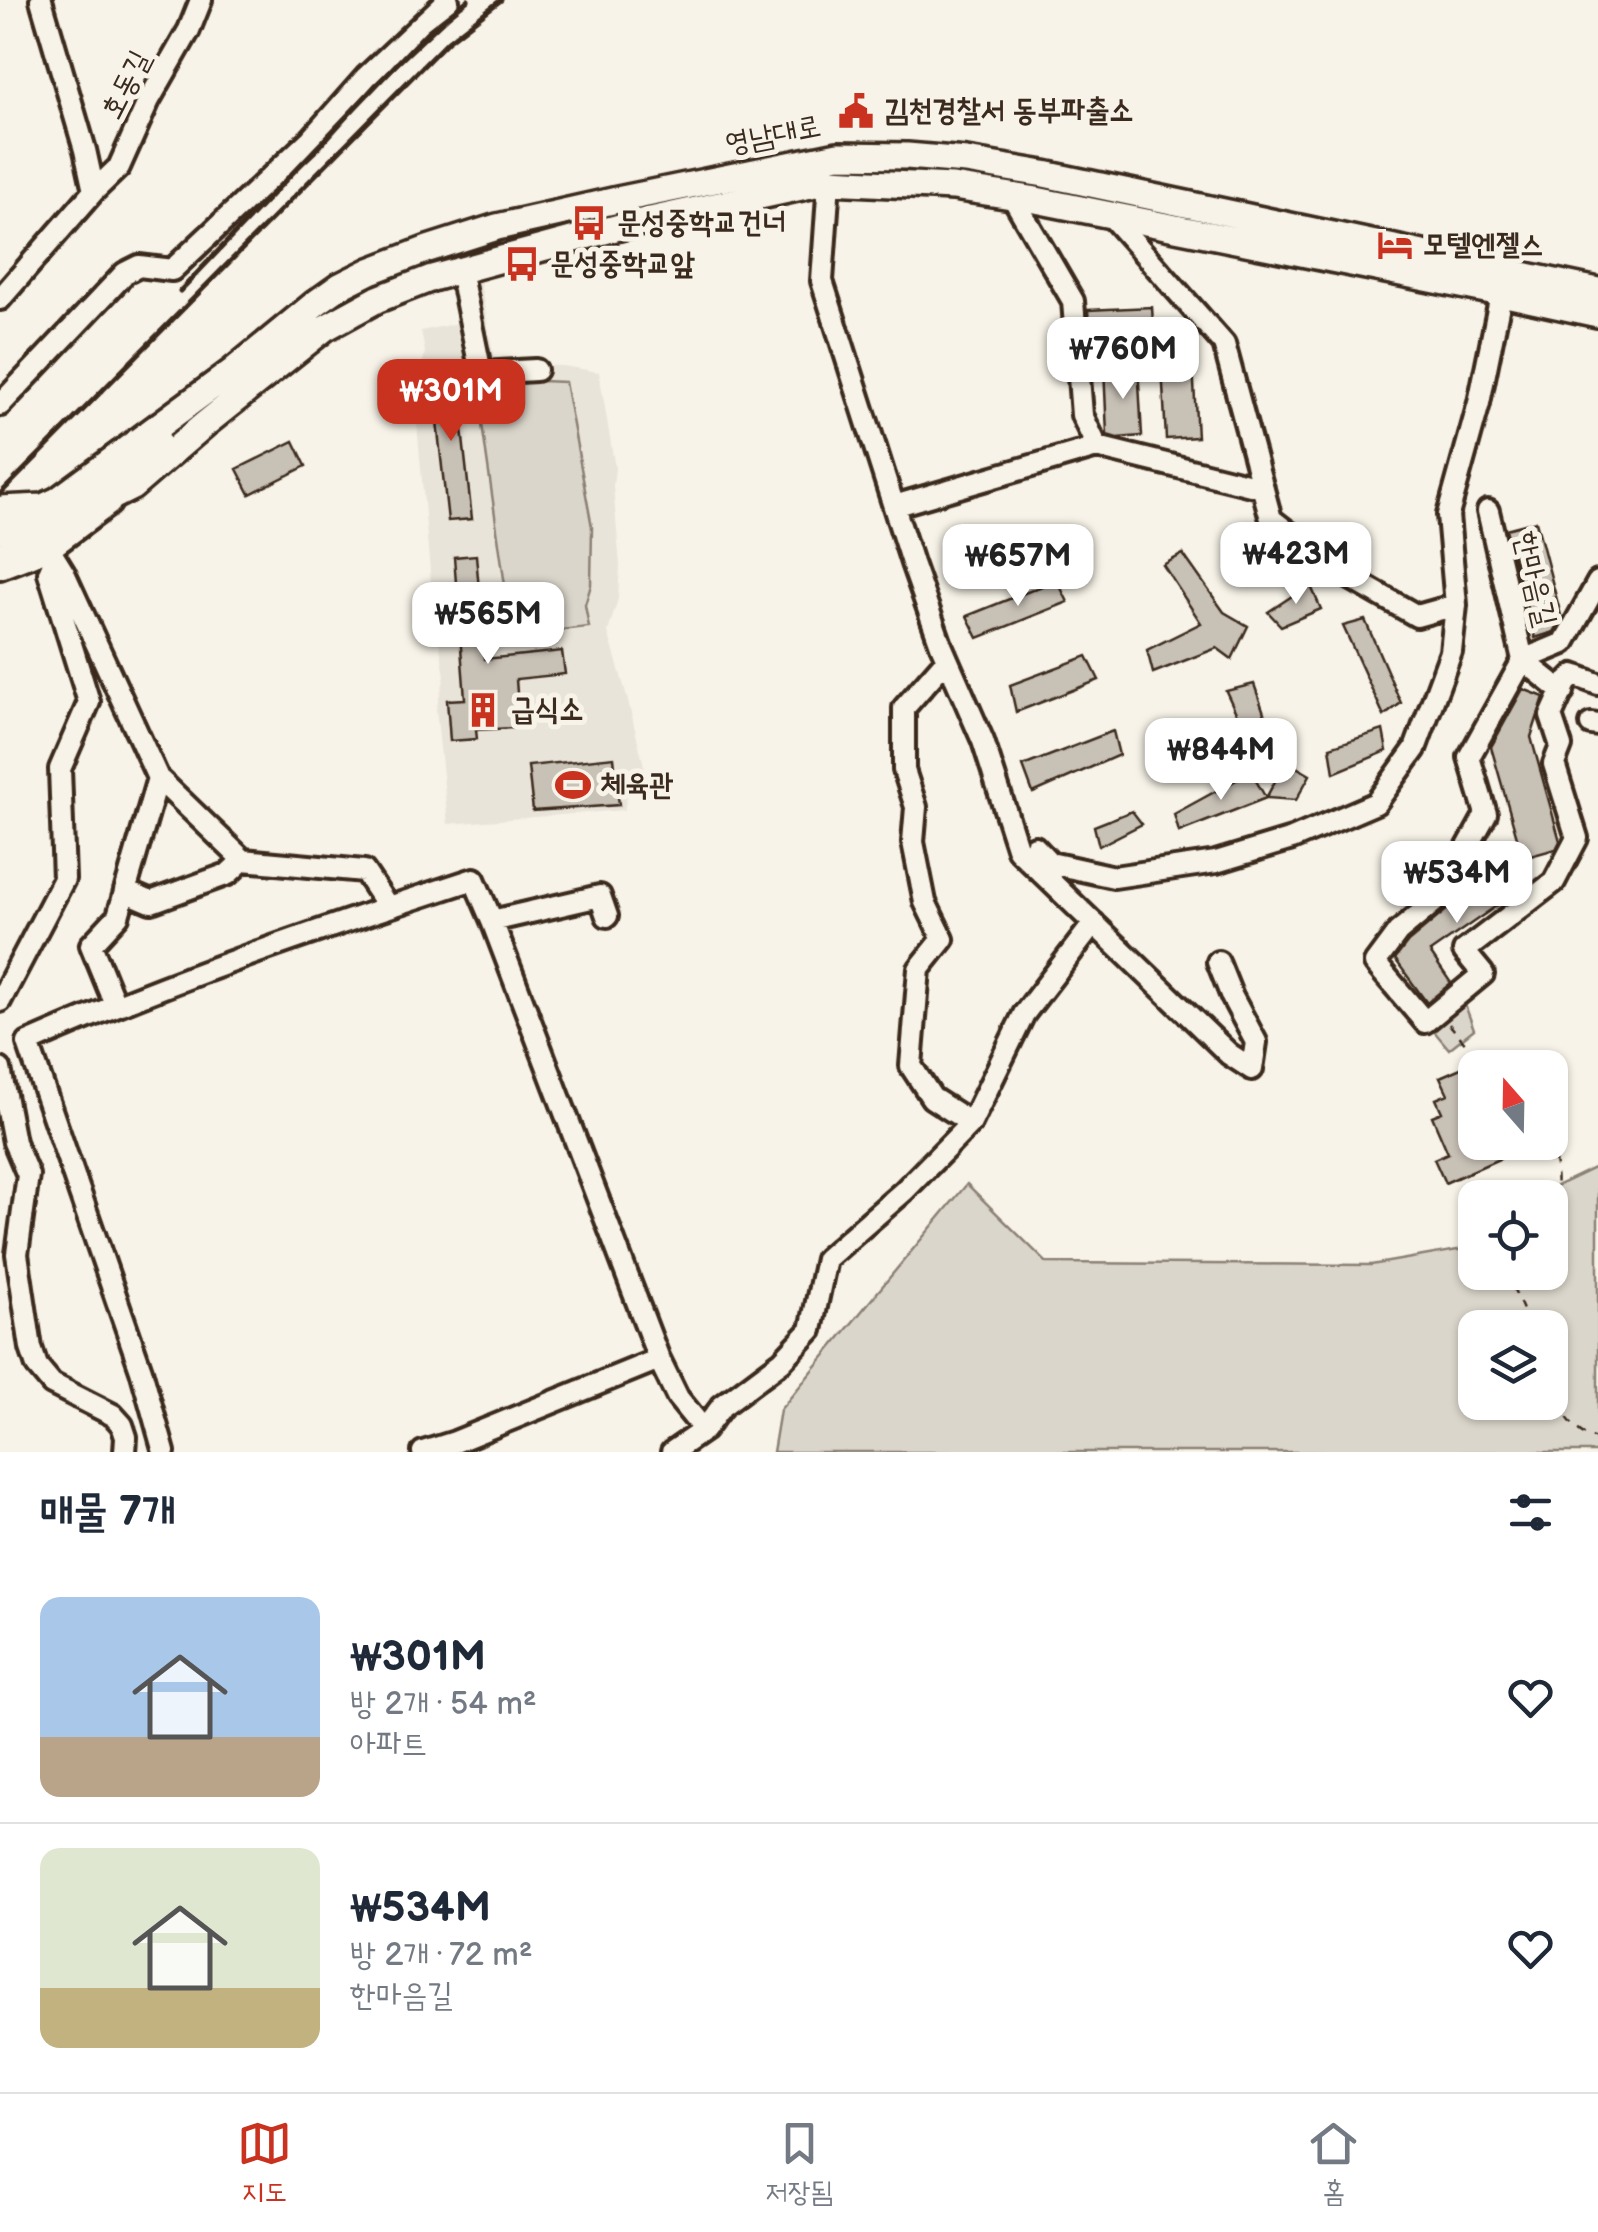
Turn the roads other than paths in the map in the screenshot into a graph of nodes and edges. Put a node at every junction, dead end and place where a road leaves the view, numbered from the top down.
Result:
1 (41, 0) edge
2 (448, 0) edge
3 (196, 5) edge
4 (829, 181) junction
5 (94, 191) junction
6 (1012, 196) junction
7 (1110, 215) junction
8 (460, 270) junction
9 (1503, 283) junction
10 (1598, 292) edge
11 (0, 299) edge
12 (1598, 314) edge
13 (536, 370) dead end
14 (233, 371) junction
15 (0, 405) edge
16 (1098, 448) junction
17 (132, 487) junction
18 (1263, 488) junction
19 (894, 506) junction
20 (1488, 511) dead end
21 (68, 515) junction
22 (7, 526) edge
23 (49, 548) junction
24 (0, 568) edge
25 (1598, 582) edge
26 (1456, 605) junction
27 (946, 659) junction
28 (1523, 660) junction
29 (1598, 684) edge
30 (1563, 692) junction
31 (158, 778) junction
32 (1009, 821) junction
33 (243, 860) junction
34 (125, 892) junction
35 (388, 907) junction
36 (607, 916) dead end
37 (492, 921) junction
38 (1094, 923) junction
39 (1218, 962) dead end
40 (1030, 973) dead end
41 (1040, 993) junction
42 (0, 1001) edge
43 (115, 1004) junction
44 (0, 1069) edge
45 (971, 1124) junction
46 (947, 1132) dead end
47 (663, 1367) junction
48 (704, 1430) junction
49 (125, 1452) edge
50 (164, 1452) edge
51 (424, 1452) edge
52 (672, 1452) edge

1 - 5 street
2 - 15 street
3 - 5 street, 호동길
4 - 6 main road, 영남대로
4 - 8 main road, 영남대로
4 - 19 street
5 - 11 street, 호동길
6 - 7 main road, 영남대로
6 - 16 street
7 - 9 main road, 영남대로
7 - 18 street
8 - 13 street
8 - 17 main road, 영남대로
9 - 10 main road, 영남대로
9 - 12 main road, 영남대로
9 - 14 main road, 영남대로
9 - 26 street
14 - 21 street, 영남대로
14 - 22 main road, 영남대로
16 - 18 street
16 - 19 street
17 - 21 main road, 영남대로
17 - 23 street
18 - 26 street
19 - 27 street
20 - 28 street, 한마음길
21 - 22 main road, 영남대로
21 - 23 street
22 - 23 street
23 - 24 street
23 - 31 street
23 - 42 street
25 - 28 street, 한마음길
26 - 32 street
27 - 32 street
27 - 45 street
28 - 30 street, 한마음길
28 - 30 street, 한마음길
29 - 30 street
31 - 33 street
31 - 34 street
32 - 38 street
33 - 34 street
33 - 35 street
34 - 43 street
35 - 37 street
35 - 43 street
36 - 37 street
37 - 47 street
38 - 39 street
38 - 41 street
40 - 41 street
41 - 45 street
43 - 50 street
44 - 49 street
45 - 46 street
45 - 48 street
47 - 48 street
47 - 51 street
48 - 52 street

